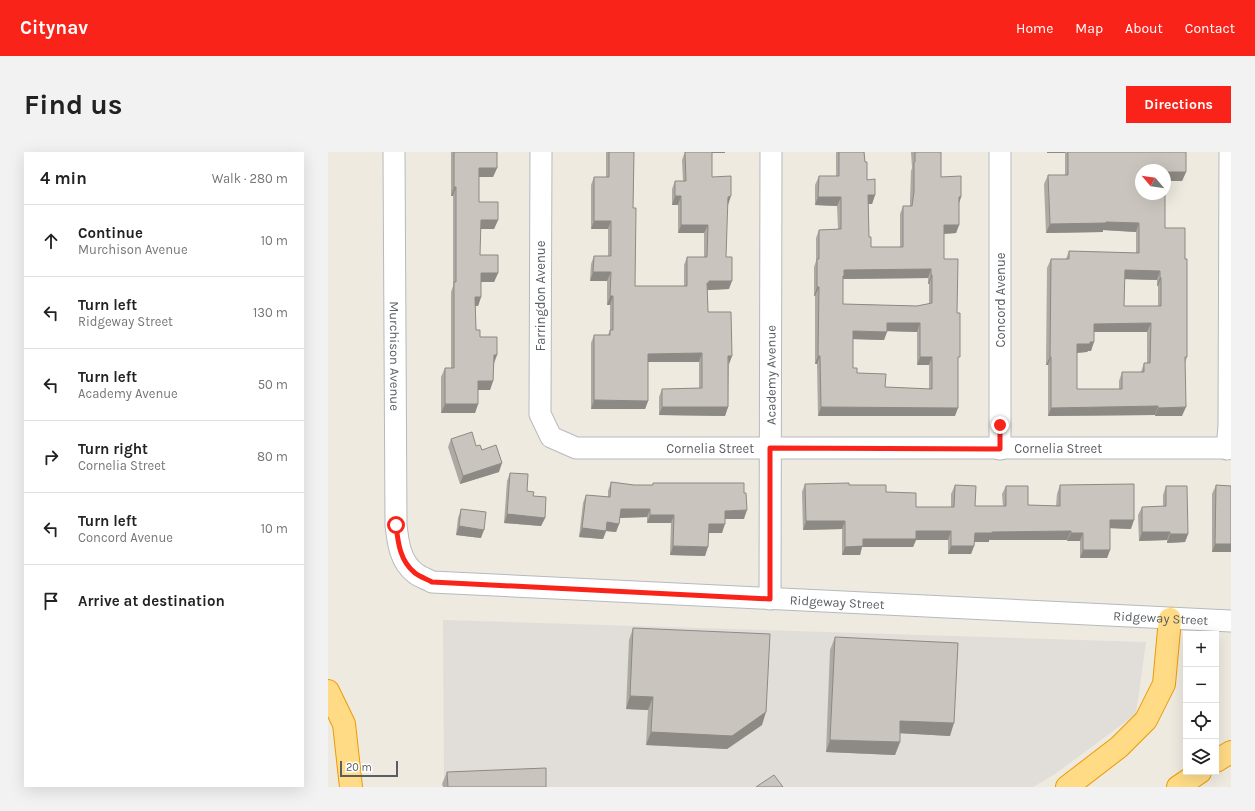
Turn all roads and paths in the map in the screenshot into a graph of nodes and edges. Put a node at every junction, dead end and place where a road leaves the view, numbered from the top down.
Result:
1 (394, 152) edge
2 (541, 152) edge
3 (771, 152) edge
4 (1000, 152) edge
5 (1230, 152) edge
6 (551, 437) joint
7 (770, 448) junction
8 (1000, 449) junction
9 (1229, 449) edge
10 (403, 560) joint
11 (770, 599) junction
12 (1170, 619) junction
13 (1231, 621) edge
14 (328, 691) edge
15 (1231, 752) edge
16 (1219, 759) edge
17 (1196, 775) edge
18 (351, 787) edge
19 (1067, 787) edge
20 (1178, 787) edge

1 - 10 street, Murchison Avenue
2 - 6 street, Farringdon Avenue
3 - 7 street, Academy Avenue
4 - 8 street, Concord Avenue
5 - 9 street
6 - 7 street, Cornelia Street
7 - 8 street, Cornelia Street
7 - 11 street, Academy Avenue
8 - 9 street, Cornelia Street
10 - 11 street, Ridgeway Street
11 - 12 street, Ridgeway Street
12 - 13 street, Ridgeway Street
12 - 19 highway
14 - 18 highway
15 - 16 highway
17 - 20 highway

